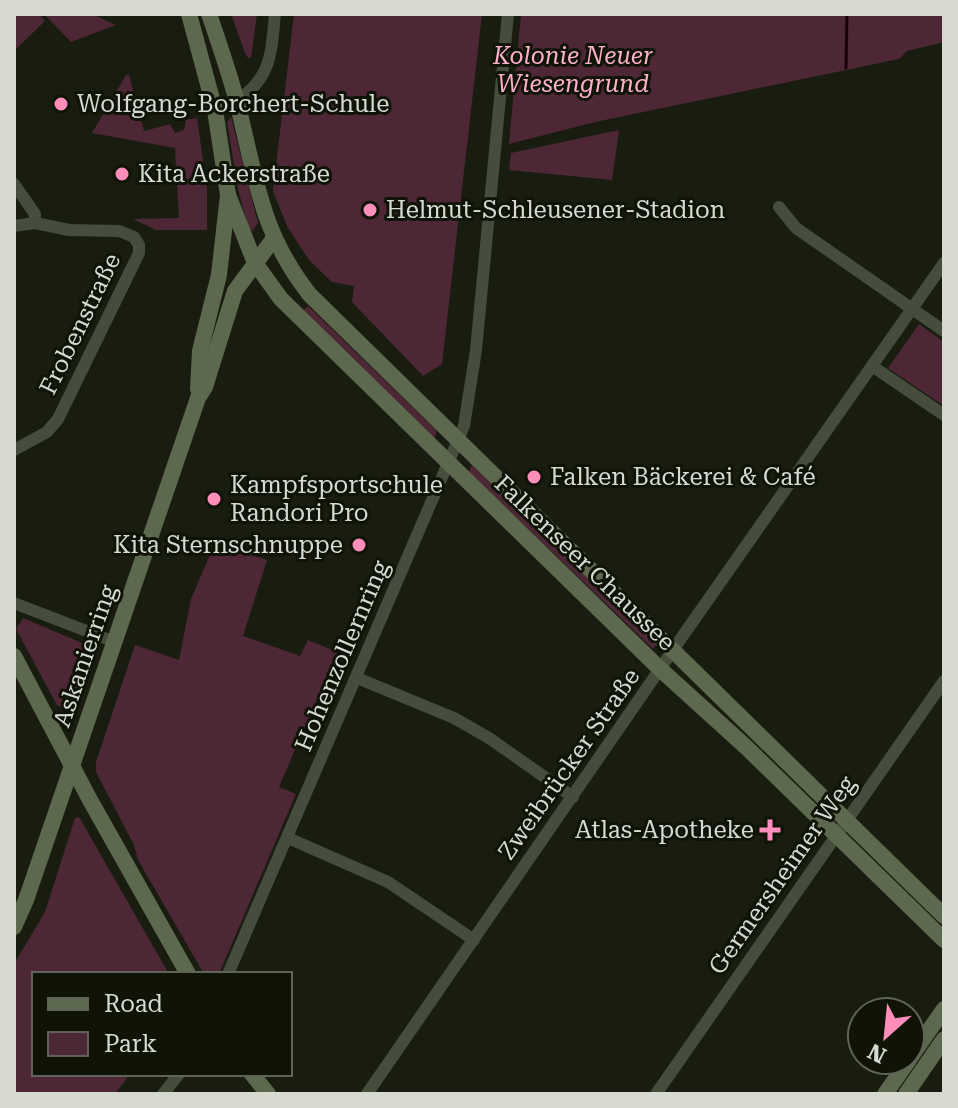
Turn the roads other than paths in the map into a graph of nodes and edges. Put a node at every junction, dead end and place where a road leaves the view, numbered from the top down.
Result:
1 (189, 14) edge
2 (209, 14) edge
3 (275, 14) edge
4 (508, 14) edge
5 (237, 101) junction
6 (215, 110) junction
7 (14, 184) edge
8 (228, 195) junction
9 (779, 207) dead end
10 (35, 223) junction
11 (14, 226) edge
12 (274, 238) junction
13 (246, 245) junction
14 (255, 263) junction
15 (944, 263) edge
16 (219, 275) junction
17 (296, 276) junction
18 (275, 292) junction
19 (912, 308) junction
20 (944, 331) edge
21 (872, 366) junction
22 (198, 398) junction
23 (944, 415) edge
24 (458, 439) junction
25 (14, 450) edge
26 (447, 462) junction
27 (14, 603) edge
28 (115, 642) junction
29 (673, 649) junction
30 (14, 656) edge
31 (660, 669) junction
32 (357, 678) junction
33 (944, 681) edge
34 (73, 766) junction
35 (573, 797) junction
36 (842, 828) junction
37 (288, 838) junction
38 (944, 916) edge
39 (14, 927) edge
40 (474, 940) junction
41 (944, 940) edge
42 (187, 972) edge
43 (229, 972) edge
44 (944, 1009) edge
45 (926, 1035) edge
46 (944, 1039) edge
47 (177, 1076) edge
48 (254, 1076) edge
49 (897, 1076) edge
50 (163, 1094) edge
51 (268, 1094) edge
52 (367, 1094) edge
53 (656, 1094) edge
54 (885, 1094) edge
55 (906, 1094) edge

1 - 6 main road
2 - 5 main road, Falkenseer Chaussee
3 - 5 street
4 - 24 street, Hohenzollernring
5 - 6 main road
5 - 12 main road, Falkenseer Chaussee
6 - 8 main road
7 - 10 street
8 - 13 main road, Falkenseer Chaussee
8 - 16 main road, Askanierring
9 - 19 street
10 - 11 street
10 - 25 street, Frobenstraße
12 - 13 main road
12 - 14 main road, Askanierring
12 - 17 main road, Falkenseer Chaussee
13 - 14 main road, Falkenseer Chaussee
13 - 16 main road, Askanierring
14 - 18 main road, Falkenseer Chaussee
14 - 22 main road, Askanierring
15 - 19 street, Zweibrücker Straße
16 - 22 main road, Askanierring
17 - 18 main road
17 - 24 main road, Falkenseer Chaussee
18 - 26 main road, Falkenseer Chaussee
19 - 20 street
19 - 21 street, Zweibrücker Straße
21 - 23 street
21 - 29 street, Zweibrücker Straße
22 - 28 main road, Askanierring
24 - 26 street, Hohenzollernring
24 - 29 main road, Falkenseer Chaussee
26 - 31 main road, Falkenseer Chaussee
26 - 32 street, Hohenzollernring
27 - 28 street
28 - 34 main road, Askanierring
29 - 31 street, Zweibrücker Straße
29 - 36 main road, Falkenseer Chaussee
30 - 34 main road
31 - 35 street, Zweibrücker Straße
31 - 36 main road, Falkenseer Chaussee
32 - 35 street
32 - 37 street, Hohenzollernring
33 - 36 street, Germersheimer Weg
34 - 39 main road, Askanierring
34 - 42 main road
35 - 40 street, Zweibrücker Straße
36 - 38 main road, Falkenseer Chaussee
36 - 41 main road, Falkenseer Chaussee
36 - 53 street, Germersheimer Weg
37 - 40 street
37 - 43 street, Hohenzollernring
40 - 52 street, Zweibrücker Straße
44 - 45 main road
46 - 55 main road
47 - 50 street
48 - 51 main road
49 - 54 main road

